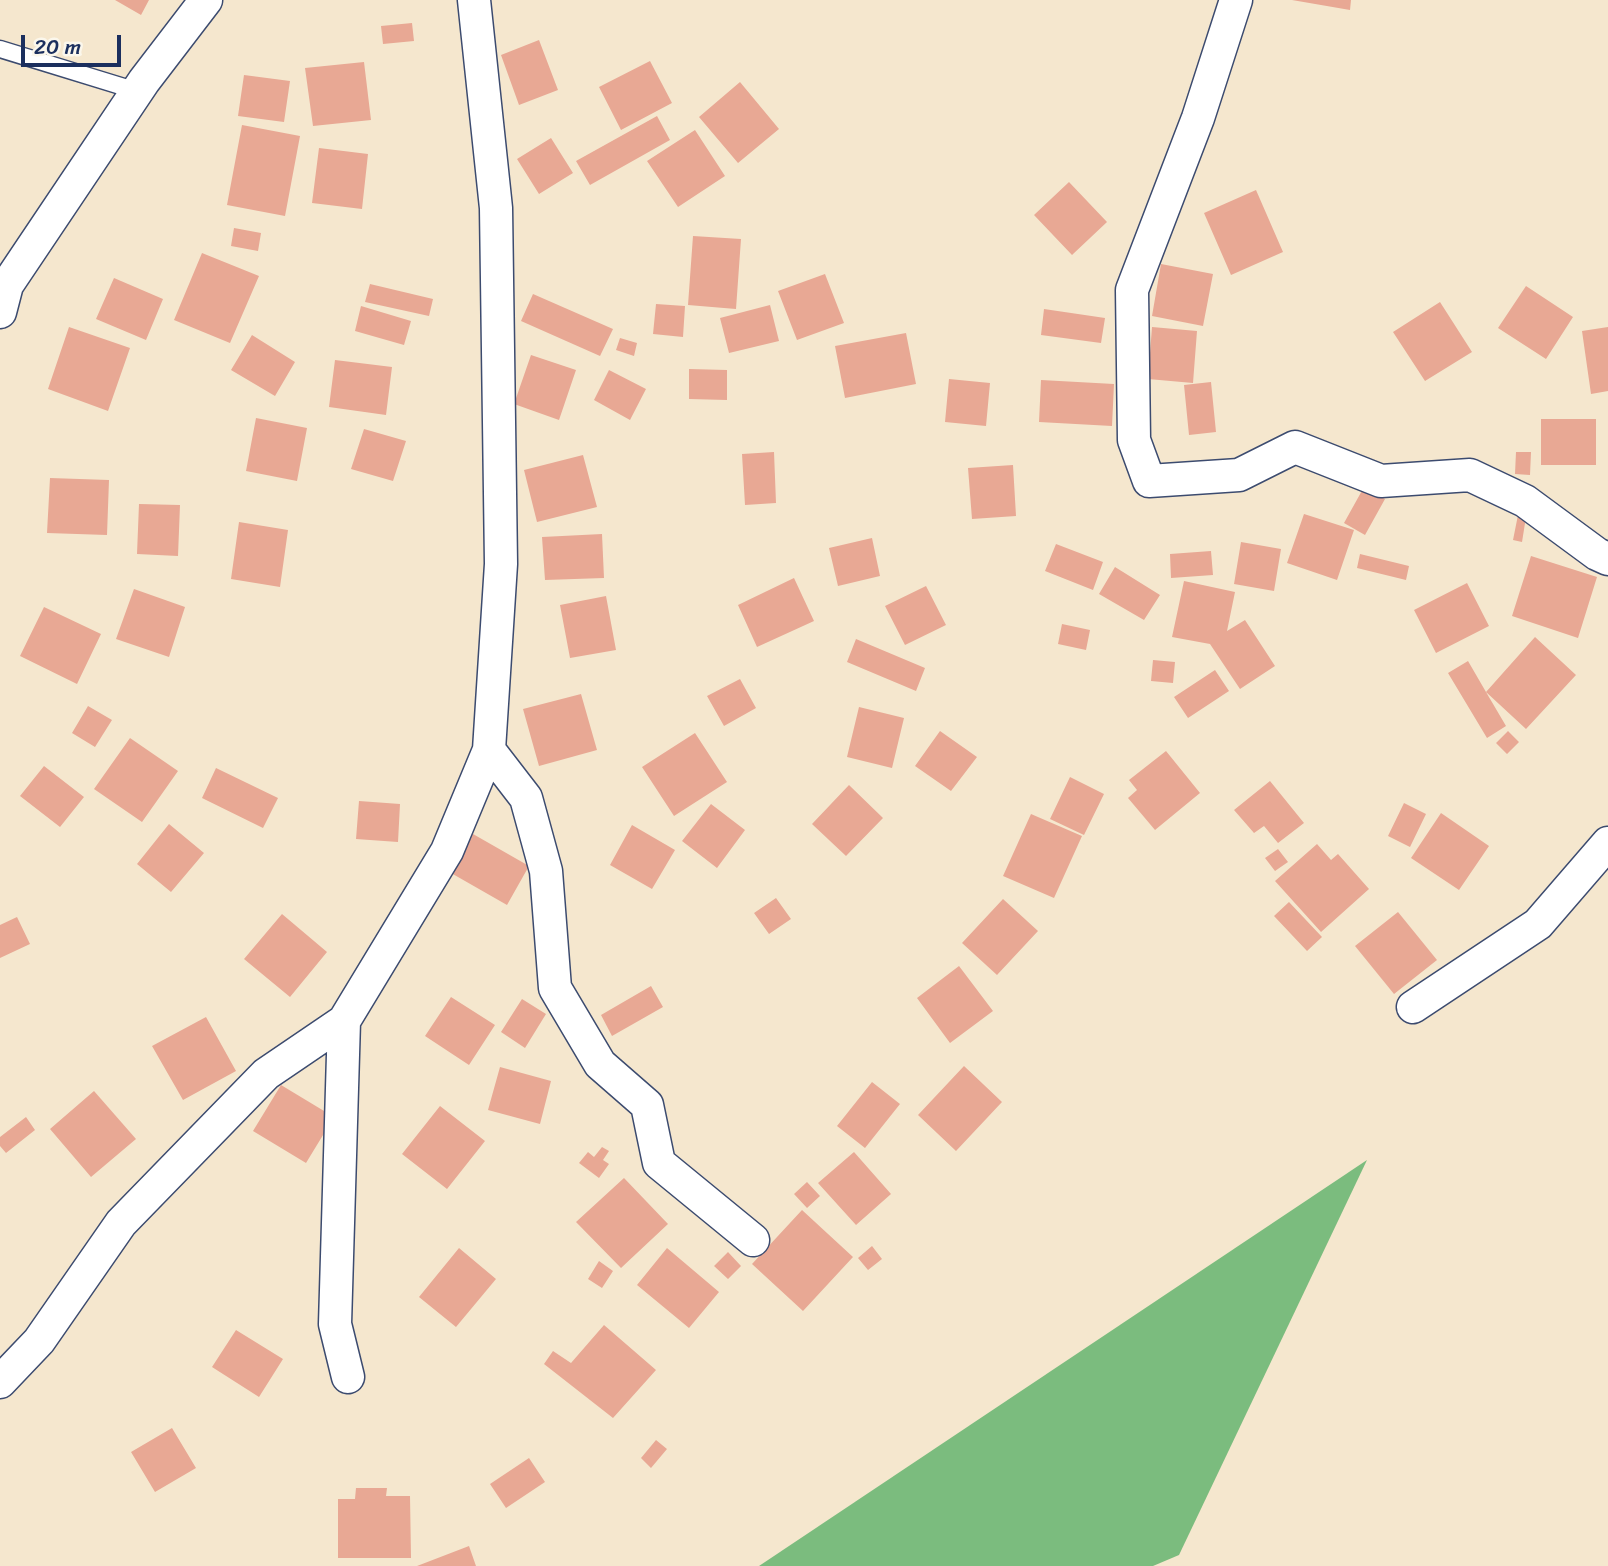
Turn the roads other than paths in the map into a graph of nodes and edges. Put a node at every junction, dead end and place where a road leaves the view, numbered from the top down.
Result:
1 (206, 0) edge
2 (474, 0) edge
3 (1236, 0) edge
4 (0, 49) edge
5 (137, 92) junction
6 (0, 312) edge
7 (1608, 559) edge
8 (489, 750) junction
9 (1608, 843) edge
10 (1413, 1007) dead end
11 (344, 1021) junction
12 (753, 1240) dead end
13 (348, 1377) dead end
14 (0, 1382) edge

1 - 5 street
2 - 8 street
3 - 7 street
4 - 5 lane
5 - 6 street
8 - 11 street
8 - 12 street
9 - 10 street
11 - 13 street
11 - 14 street

